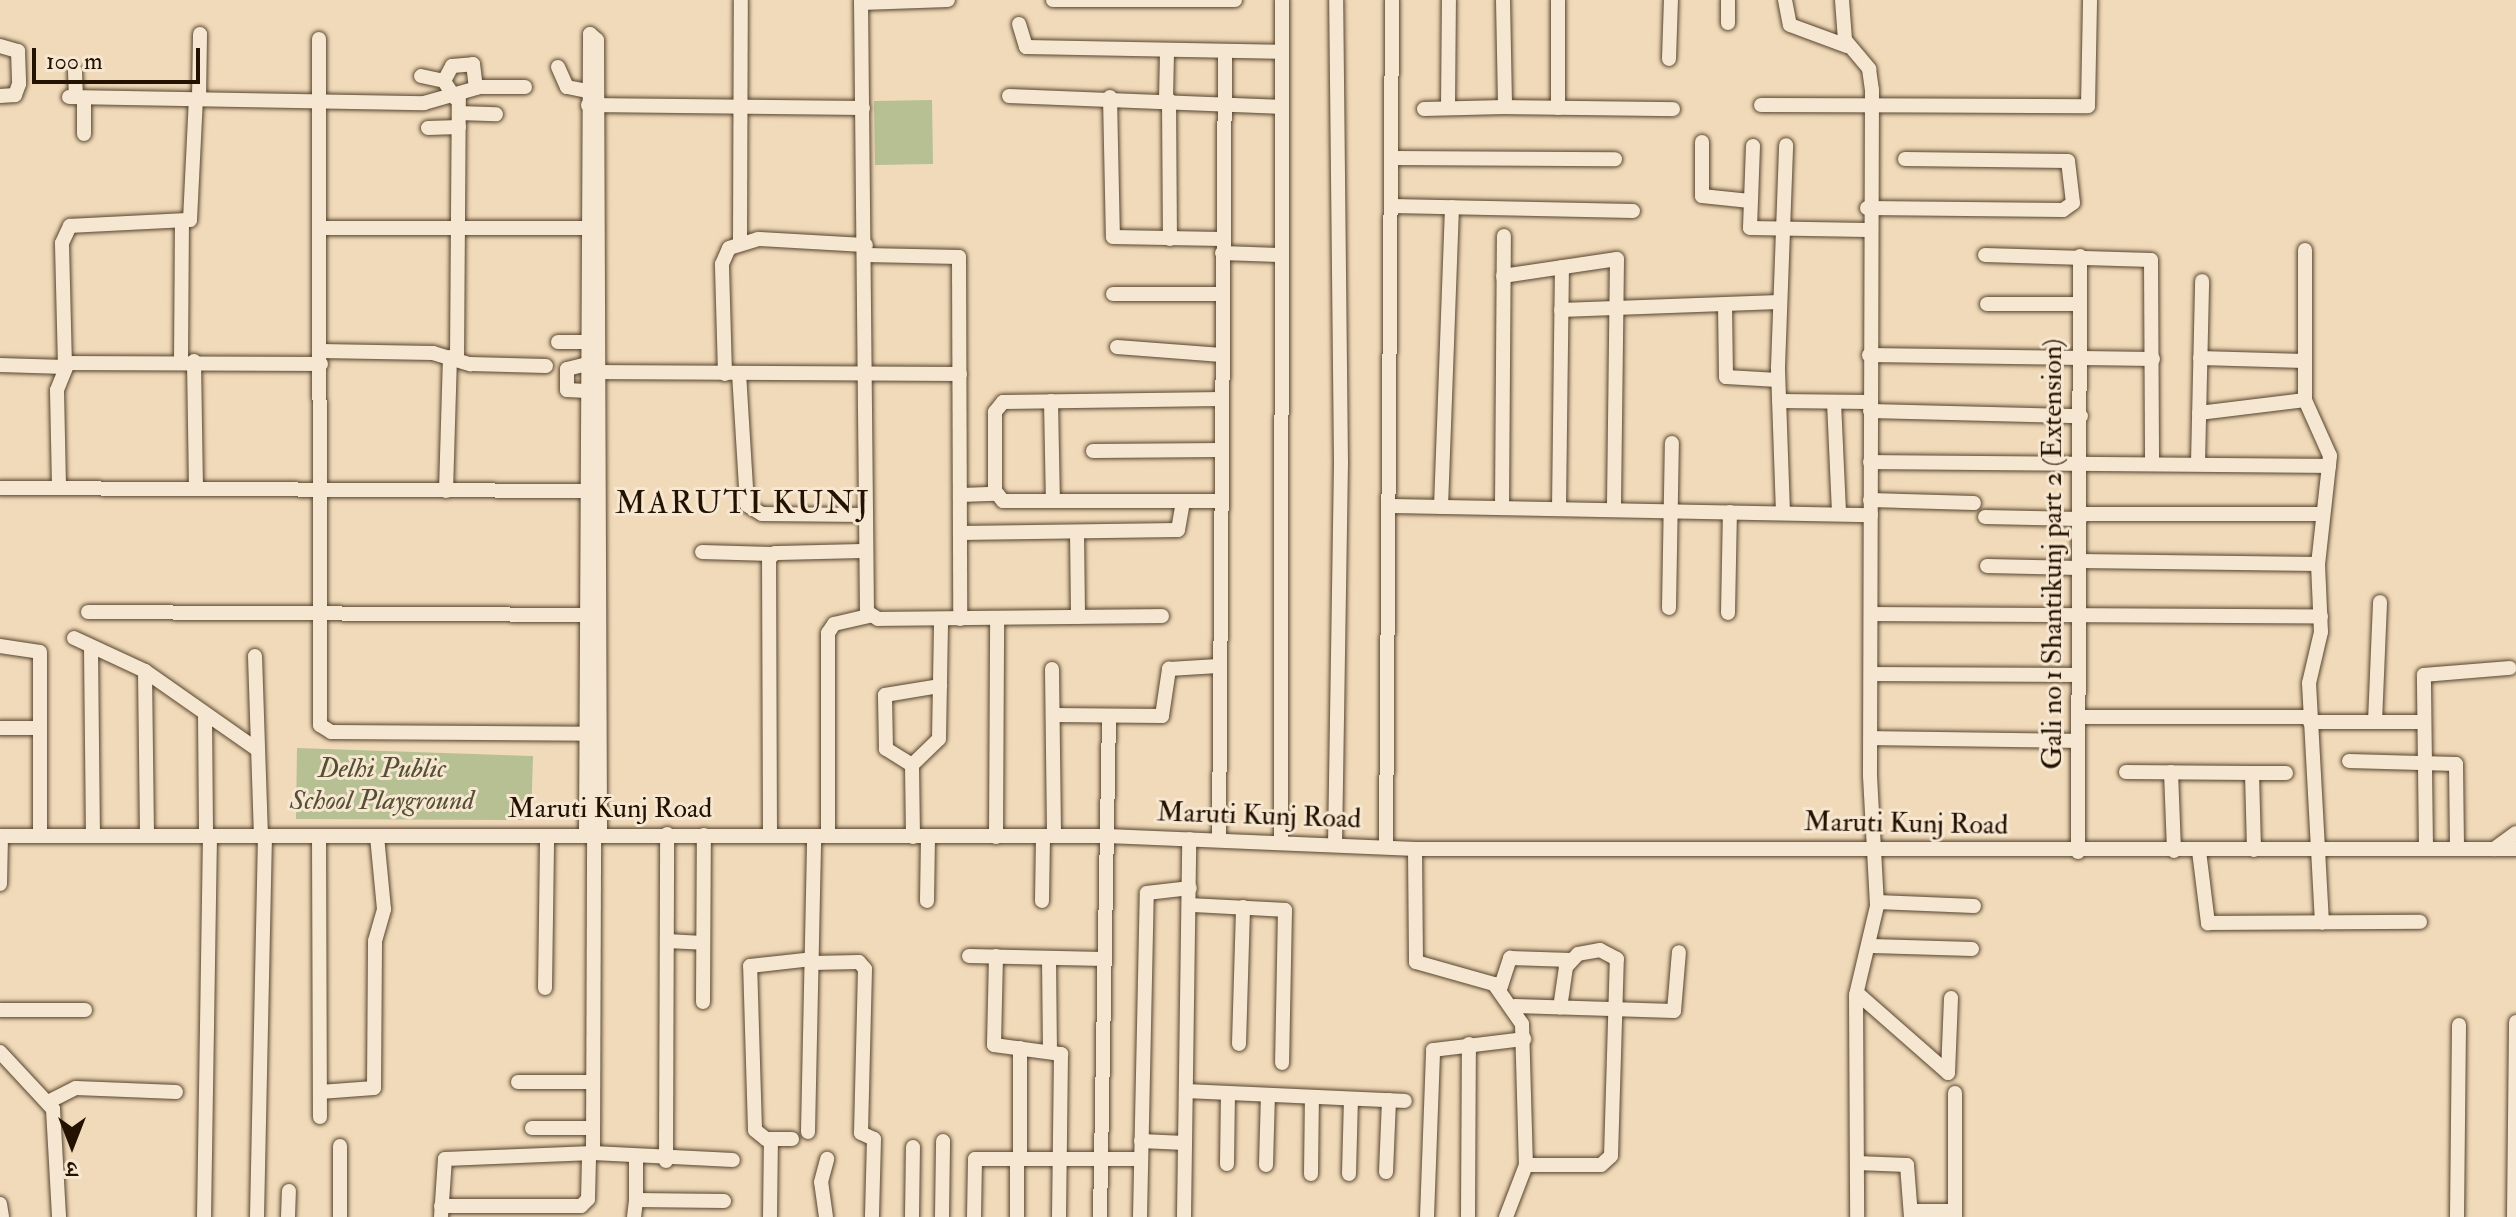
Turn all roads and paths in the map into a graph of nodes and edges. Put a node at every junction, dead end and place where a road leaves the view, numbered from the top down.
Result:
1 (741, 0) edge
2 (948, 0) edge
3 (1053, 0) edge
4 (1235, 0) edge
5 (1282, 0) edge
6 (1336, 0) edge
7 (1392, 0) edge
8 (1449, 0) edge
9 (1503, 0) edge
10 (1558, 0) edge
11 (1671, 0) edge
12 (1728, 0) edge
13 (1785, 0) edge
14 (1842, 0) edge
15 (2090, 0) edge
16 (861, 1) edge
17 (1728, 23) dead end
18 (1019, 24) dead end
19 (200, 34) dead end
20 (319, 39) dead end
21 (0, 46) edge
22 (1847, 46) junction
23 (1167, 51) junction
24 (1225, 52) junction
25 (1278, 52) junction
26 (1669, 59) dead end
27 (587, 67) junction
28 (75, 71) dead end
29 (421, 76) dead end
30 (444, 81) junction
31 (525, 87) dead end
32 (476, 88) junction
33 (0, 96) edge
34 (1009, 96) dead end
35 (76, 97) junction
36 (457, 97) junction
37 (1110, 97) junction
38 (198, 99) junction
39 (320, 100) junction
40 (590, 100) junction
41 (1168, 100) junction
42 (738, 105) junction
43 (1225, 105) junction
44 (1761, 105) dead end
45 (1278, 107) junction
46 (1505, 107) junction
47 (1871, 107) junction
48 (863, 108) junction
49 (1448, 108) junction
50 (1558, 108) junction
51 (1424, 109) dead end
52 (1673, 109) dead end
53 (496, 114) dead end
54 (459, 120) junction
55 (428, 128) dead end
56 (84, 134) dead end
57 (1702, 142) dead end
58 (1786, 145) dead end
59 (1753, 146) dead end
60 (1392, 158) junction
61 (1615, 159) dead end
62 (1905, 159) dead end
63 (1750, 201) junction
64 (1392, 206) junction
65 (1452, 207) junction
66 (1867, 208) junction
67 (1633, 211) dead end
68 (182, 225) junction
69 (320, 228) junction
70 (459, 228) junction
71 (592, 228) junction
72 (1784, 228) junction
73 (1867, 230) junction
74 (1504, 236) dead end
75 (1170, 239) junction
76 (740, 241) junction
77 (1222, 246) junction
78 (866, 250) junction
79 (2305, 250) dead end
80 (1279, 255) junction
81 (1985, 255) dead end
82 (2080, 256) junction
83 (1562, 267) junction
84 (1503, 276) junction
85 (2202, 281) dead end
86 (1113, 294) dead end
87 (1222, 294) junction
88 (1779, 302) junction
89 (1987, 304) dead end
90 (2080, 304) junction
91 (1725, 305) junction
92 (1616, 309) junction
93 (1561, 310) junction
94 (558, 342) dead end
95 (587, 342) junction
96 (1117, 347) dead end
97 (1222, 355) junction
98 (1869, 355) junction
99 (2080, 357) junction
100 (321, 358) junction
101 (454, 358) junction
102 (2200, 358) junction
103 (2153, 359) junction
104 (188, 361) junction
105 (2304, 361) junction
106 (0, 365) edge
107 (546, 366) dead end
108 (65, 367) junction
109 (590, 370) junction
110 (732, 374) junction
111 (960, 374) junction
112 (866, 375) junction
113 (1778, 380) junction
114 (1221, 399) junction
115 (2305, 400) junction
116 (1051, 401) junction
117 (1779, 401) junction
118 (1834, 402) junction
119 (1870, 406) junction
120 (2199, 413) junction
121 (2081, 416) junction
122 (1672, 443) dead end
123 (1222, 450) junction
124 (1093, 451) dead end
125 (1870, 462) junction
126 (2198, 463) junction
127 (2152, 464) junction
128 (2081, 466) junction
129 (2329, 466) junction
130 (59, 486) junction
131 (0, 488) edge
132 (196, 489) junction
133 (319, 490) junction
134 (446, 491) junction
135 (592, 491) junction
136 (996, 494) junction
137 (960, 495) junction
138 (1053, 501) junction
139 (1183, 501) junction
140 (1222, 501) junction
141 (1974, 503) dead end
142 (1393, 506) junction
143 (1441, 507) junction
144 (1870, 507) junction
145 (1502, 508) junction
146 (1559, 509) junction
147 (1614, 510) junction
148 (1672, 511) junction
149 (1730, 512) junction
150 (1783, 513) junction
151 (1839, 514) junction
152 (2322, 514) junction
153 (865, 515) junction
154 (2080, 516) junction
155 (1985, 517) dead end
156 (1077, 532) junction
157 (960, 533) junction
158 (865, 551) junction
159 (702, 552) dead end
160 (772, 554) junction
161 (2318, 564) junction
162 (2079, 565) junction
163 (1987, 566) dead end
164 (2380, 602) dead end
165 (1669, 608) dead end
166 (319, 611) junction
167 (88, 612) dead end
168 (1728, 613) dead end
169 (1872, 614) junction
170 (592, 615) junction
171 (869, 616) junction
172 (1162, 616) dead end
173 (2079, 616) junction
174 (2321, 616) junction
175 (1078, 617) junction
176 (997, 618) junction
177 (941, 619) junction
178 (960, 619) junction
179 (74, 638) dead end
180 (0, 646) edge
181 (91, 648) junction
182 (255, 656) dead end
183 (1218, 666) junction
184 (2510, 668) dead end
185 (1052, 669) dead end
186 (145, 671) junction
187 (1872, 674) junction
188 (2078, 675) junction
189 (940, 686) junction
190 (205, 715) junction
191 (1053, 715) junction
192 (1109, 716) junction
193 (2078, 717) junction
194 (2310, 720) junction
195 (2375, 722) junction
196 (2423, 722) junction
197 (0, 728) edge
198 (40, 728) junction
199 (592, 734) junction
200 (1871, 738) junction
201 (2078, 741) junction
202 (255, 748) junction
203 (2349, 761) dead end
204 (2424, 762) junction
205 (912, 765) junction
206 (2126, 772) dead end
207 (2171, 772) junction
208 (2252, 773) junction
209 (2286, 773) dead end
210 (2516, 833) edge
211 (593, 834) junction
212 (667, 834) junction
213 (93, 835) junction
214 (704, 835) junction
215 (1, 836) edge
216 (40, 836) junction
217 (147, 836) junction
218 (208, 836) junction
219 (377, 836) junction
220 (547, 836) junction
221 (770, 836) junction
222 (821, 836) junction
223 (1048, 836) junction
224 (1108, 836) junction
225 (263, 837) junction
226 (319, 837) junction
227 (920, 837) junction
228 (996, 837) junction
229 (1189, 839) junction
230 (1219, 839) junction
231 (1281, 842) junction
232 (1335, 845) junction
233 (1386, 847) junction
234 (1415, 849) junction
235 (1871, 849) junction
236 (2317, 849) junction
237 (2426, 849) junction
238 (2457, 849) junction
239 (2494, 849) junction
240 (2516, 849) edge
241 (2254, 850) junction
242 (2174, 851) junction
243 (2199, 851) junction
244 (2078, 852) junction
245 (0, 884) edge
246 (1190, 888) junction
247 (927, 901) dead end
248 (1042, 901) dead end
249 (1877, 902) junction
250 (1191, 905) junction
251 (1974, 906) dead end
252 (1243, 907) junction
253 (2420, 922) dead end
254 (2322, 923) junction
255 (667, 941) junction
256 (703, 943) junction
257 (1872, 946) junction
258 (1972, 949) dead end
259 (1679, 952) dead end
260 (969, 956) dead end
261 (996, 956) junction
262 (1049, 958) junction
263 (1104, 959) junction
264 (1571, 960) junction
265 (812, 961) junction
266 (545, 988) dead end
267 (1500, 989) junction
268 (1857, 993) junction
269 (1951, 998) dead end
270 (703, 1002) dead end
271 (1515, 1006) junction
272 (1560, 1008) junction
273 (0, 1010) edge
274 (85, 1010) dead end
275 (1620, 1010) junction
276 (2516, 1022) edge
277 (2459, 1025) dead end
278 (1524, 1039) junction
279 (1239, 1044) dead end
280 (1469, 1044) junction
281 (1020, 1048) junction
282 (1050, 1048) junction
283 (2, 1063) edge
284 (1282, 1063) dead end
285 (518, 1082) dead end
286 (591, 1082) junction
287 (1187, 1091) junction
288 (176, 1092) dead end
289 (320, 1092) junction
290 (1228, 1093) junction
291 (1955, 1093) dead end
292 (1268, 1095) junction
293 (1312, 1097) junction
294 (1351, 1099) junction
295 (1389, 1100) junction
296 (1405, 1101) dead end
297 (48, 1102) junction
298 (320, 1117) dead end
299 (532, 1128) dead end
300 (593, 1128) junction
301 (808, 1132) dead end
302 (792, 1139) dead end
303 (771, 1140) junction
304 (943, 1141) dead end
305 (1141, 1141) junction
306 (1185, 1143) junction
307 (340, 1146) dead end
308 (913, 1147) dead end
309 (591, 1155) junction
310 (827, 1159) dead end
311 (1019, 1159) junction
312 (1060, 1159) junction
313 (1101, 1159) junction
314 (1140, 1159) junction
315 (636, 1160) junction
316 (733, 1160) dead end
317 (666, 1161) junction
318 (1857, 1163) junction
319 (1227, 1164) dead end
320 (1266, 1165) dead end
321 (1526, 1165) junction
322 (1386, 1172) dead end
323 (1311, 1174) dead end
324 (1349, 1174) dead end
325 (289, 1191) dead end
326 (636, 1200) junction
327 (724, 1201) dead end
328 (0, 1204) edge
329 (441, 1211) edge
330 (1911, 1214) edge
331 (1955, 1214) edge
332 (2, 1217) edge
333 (59, 1217) edge
334 (204, 1217) edge
335 (257, 1217) edge
336 (288, 1217) edge
337 (340, 1217) edge
338 (634, 1217) edge
339 (770, 1217) edge
340 (826, 1217) edge
341 (872, 1217) edge
342 (912, 1217) edge
343 (942, 1217) edge
344 (974, 1217) edge
345 (1017, 1217) edge
346 (1059, 1217) edge
347 (1100, 1217) edge
348 (1140, 1217) edge
349 (1184, 1217) edge
350 (1427, 1217) edge
351 (1468, 1217) edge
352 (1506, 1217) edge
353 (1857, 1217) edge
354 (2457, 1217) edge
355 (2473, 1217) edge
356 (2514, 1217) edge

1 - 42 street
2 - 16 street
3 - 4 street
5 - 25 street
6 - 232 street
7 - 60 street
8 - 49 street
9 - 46 street
10 - 50 street
11 - 26 street
12 - 17 street
13 - 22 street
14 - 22 street
15 - 47 street
16 - 48 street
18 - 23 street
19 - 38 street
20 - 39 street
21 - 33 street
22 - 47 street
23 - 24 street
23 - 41 street
24 - 25 street
24 - 43 street
25 - 45 street
27 - 40 street
27 - 40 street
27 - 40 street
28 - 35 street
29 - 30 street
30 - 32 street
30 - 36 street
31 - 32 street
32 - 36 street
34 - 37 street
35 - 38 street
35 - 56 street
36 - 39 street
36 - 54 street
37 - 41 street
37 - 75 street
38 - 39 street
38 - 68 street
39 - 69 street
40 - 42 street
40 - 71 street
41 - 43 street
41 - 75 street
42 - 48 street
42 - 76 street
43 - 45 street
43 - 77 street
44 - 47 street
45 - 80 street
46 - 49 street
46 - 50 street
47 - 66 street
48 - 78 street
49 - 51 street
50 - 52 street
53 - 54 street
54 - 55 street
54 - 70 street
57 - 63 street
58 - 72 street
59 - 63 street
60 - 61 street
60 - 64 street
62 - 66 street
63 - 72 street
64 - 65 street
64 - 142 street
65 - 67 street
65 - 143 street
66 - 73 street
68 - 104 street
68 - 108 street
69 - 70 street
69 - 100 street
70 - 71 street
70 - 101 street
71 - 95 street
71 - 109 street
72 - 73 street
72 - 88 street
73 - 98 street
74 - 84 street
75 - 77 street
76 - 78 street
76 - 110 street
77 - 80 street
77 - 87 street
78 - 111 street
78 - 112 street
79 - 105 street
80 - 231 street
81 - 82 street
82 - 90 street, Gali no 1 Shantikunj part 2 (Extension)
82 - 103 street
83 - 84 street
83 - 92 street
83 - 93 street
84 - 145 street
85 - 102 street
86 - 87 street
87 - 97 street
88 - 91 street
88 - 113 street
89 - 90 street
90 - 99 street, Gali no 1 Shantikunj part 2 (Extension)
91 - 92 street
91 - 113 street
92 - 93 street
92 - 147 street
93 - 146 street
94 - 95 street
95 - 109 street
96 - 97 street
97 - 114 street
98 - 99 street
98 - 119 street
99 - 103 street
99 - 121 street, Gali no 1 Shantikunj part 2 (Extension)
100 - 101 street
100 - 104 street
100 - 133 street
101 - 107 street
101 - 134 street
102 - 105 street
102 - 120 street
103 - 127 street
104 - 108 street
104 - 132 street
105 - 115 street
106 - 108 street
108 - 130 street
109 - 110 street
109 - 135 street
109 - 135 street
110 - 112 street
110 - 153 street
111 - 112 street
111 - 137 street
112 - 153 street
113 - 117 street
114 - 116 street
114 - 123 street
115 - 120 street
115 - 129 street
116 - 136 street
116 - 138 street
117 - 118 street
117 - 150 street
118 - 119 street
118 - 151 street
119 - 121 street
119 - 125 street
120 - 126 street
121 - 128 street, Gali no 1 Shantikunj part 2 (Extension)
122 - 148 street
123 - 124 street
123 - 140 street
125 - 128 street
125 - 144 street
126 - 127 street
126 - 129 street
127 - 128 street
128 - 154 street, Gali no 1 Shantikunj part 2 (Extension)
129 - 152 street
130 - 131 street
130 - 132 street
132 - 133 street
133 - 134 street
133 - 166 street
134 - 135 street
135 - 170 street
136 - 137 street
136 - 138 street
137 - 157 street
138 - 139 street
139 - 140 street
139 - 156 street
140 - 183 street
141 - 144 street
142 - 143 street
142 - 233 street
143 - 145 street
144 - 151 street
144 - 169 street
145 - 146 street
146 - 147 street
147 - 148 street
148 - 149 street
148 - 165 street
149 - 150 street
149 - 168 street
150 - 151 street
152 - 154 street
152 - 161 street
153 - 158 street
154 - 155 street
154 - 162 street, Gali no 1 Shantikunj part 2 (Extension)
156 - 157 street
156 - 175 street
157 - 178 street
158 - 160 street
158 - 171 street
159 - 160 street
160 - 221 street
161 - 162 street
161 - 174 street
162 - 163 street
162 - 173 street, Gali no 1 Shantikunj part 2 (Extension)
164 - 195 street
166 - 167 street
166 - 170 street
166 - 199 street
169 - 173 street
169 - 187 street
170 - 199 street
171 - 177 street
171 - 222 street
172 - 175 street
173 - 174 street
173 - 188 street, Gali no 1 Shantikunj part 2 (Extension)
174 - 194 street
175 - 176 street
176 - 178 street
176 - 228 street
177 - 178 street
177 - 189 street
179 - 181 street
180 - 198 street
181 - 186 street
181 - 213 street
182 - 202 street
183 - 192 street
183 - 230 street
184 - 196 street
185 - 191 street
186 - 190 street
186 - 217 street
187 - 188 street
187 - 200 street
188 - 193 street, Gali no 1 Shantikunj part 2 (Extension)
189 - 205 street
189 - 205 street
190 - 202 street
190 - 218 street
191 - 192 street
191 - 223 street
192 - 224 street
193 - 194 street
193 - 201 street, Gali no 1 Shantikunj part 2 (Extension)
194 - 195 street
194 - 236 street
195 - 196 street
196 - 204 street
197 - 198 street
198 - 216 street
199 - 211 street
200 - 201 street
200 - 235 street
201 - 244 street, Gali no 1 Shantikunj part 2 (Extension)
202 - 225 street
203 - 204 street
204 - 237 street
204 - 238 street
205 - 227 street
206 - 207 street
207 - 208 street
207 - 242 street
208 - 209 street
208 - 241 street
210 - 239 street
211 - 212 street, Maruti Kunj Road
211 - 220 street, Maruti Kunj Road
211 - 286 street
212 - 214 street, Maruti Kunj Road
212 - 255 street
213 - 216 street, Maruti Kunj Road
213 - 217 street, Maruti Kunj Road
214 - 221 street, Maruti Kunj Road
214 - 256 street
215 - 216 street, Maruti Kunj Road
215 - 245 street
217 - 218 street, Maruti Kunj Road
218 - 225 street, Maruti Kunj Road
218 - 334 street
219 - 220 street, Maruti Kunj Road
219 - 226 street, Maruti Kunj Road
219 - 289 street
220 - 266 street
221 - 222 street, Maruti Kunj Road
222 - 227 street, Maruti Kunj Road
222 - 265 street
223 - 224 street, Maruti Kunj Road
223 - 228 street, Maruti Kunj Road
223 - 248 street
224 - 229 street, Maruti Kunj Road
224 - 263 street
225 - 226 street, Maruti Kunj Road
225 - 335 street
226 - 289 street
227 - 228 street, Maruti Kunj Road
227 - 247 street
229 - 230 street, Maruti Kunj Road
229 - 246 street
230 - 231 street, Maruti Kunj Road
231 - 232 street, Maruti Kunj Road
232 - 233 street, Maruti Kunj Road
233 - 234 street, Maruti Kunj Road
234 - 235 street, Maruti Kunj Road
234 - 267 street
235 - 244 street, Maruti Kunj Road
235 - 249 street
236 - 237 street, Maruti Kunj Road
236 - 241 street, Maruti Kunj Road
236 - 254 street
237 - 238 street, Maruti Kunj Road
238 - 239 street, Maruti Kunj Road
239 - 240 street, Maruti Kunj Road
241 - 243 street, Maruti Kunj Road
242 - 243 street, Maruti Kunj Road
242 - 244 street, Maruti Kunj Road
243 - 254 street
246 - 250 street
246 - 305 street
249 - 251 street
249 - 257 street
250 - 252 street
250 - 287 street
252 - 279 street
252 - 284 street
253 - 254 street
255 - 256 street
255 - 317 street
256 - 270 street
257 - 258 street
257 - 268 street
259 - 275 street
260 - 261 street
261 - 262 street
261 - 281 street
262 - 263 street
262 - 282 street
263 - 313 street
264 - 267 street
264 - 272 street
264 - 275 street
265 - 301 street
265 - 303 street
265 - 341 street
267 - 271 street
268 - 269 street
268 - 318 street
271 - 272 street
271 - 278 street
272 - 275 street
273 - 274 street
275 - 321 street
276 - 356 street
277 - 354 street
278 - 280 street
278 - 321 street
280 - 350 street
280 - 351 street
281 - 282 street
281 - 311 street
282 - 312 street
283 - 297 street
285 - 286 street
286 - 300 street
287 - 290 street
287 - 306 street
288 - 297 street
289 - 298 street
290 - 292 street
290 - 319 street
291 - 331 street
292 - 293 street
292 - 320 street
293 - 294 street
293 - 323 street
294 - 295 street
294 - 324 street
295 - 296 street
295 - 322 street
297 - 333 street
299 - 300 street
300 - 309 street
302 - 303 street
303 - 339 street
304 - 343 street
305 - 306 street
305 - 314 street
306 - 349 street
307 - 337 street
308 - 342 street
309 - 315 street
309 - 329 street
309 - 329 street
310 - 340 street
311 - 312 street
311 - 344 street
311 - 345 street
312 - 313 street
312 - 346 street
313 - 314 street
313 - 347 street
314 - 348 street
315 - 317 street
315 - 326 street
316 - 317 street
318 - 330 street
318 - 353 street
321 - 352 street
325 - 336 street
326 - 327 street
326 - 338 street
328 - 332 street
330 - 331 street
354 - 355 street

